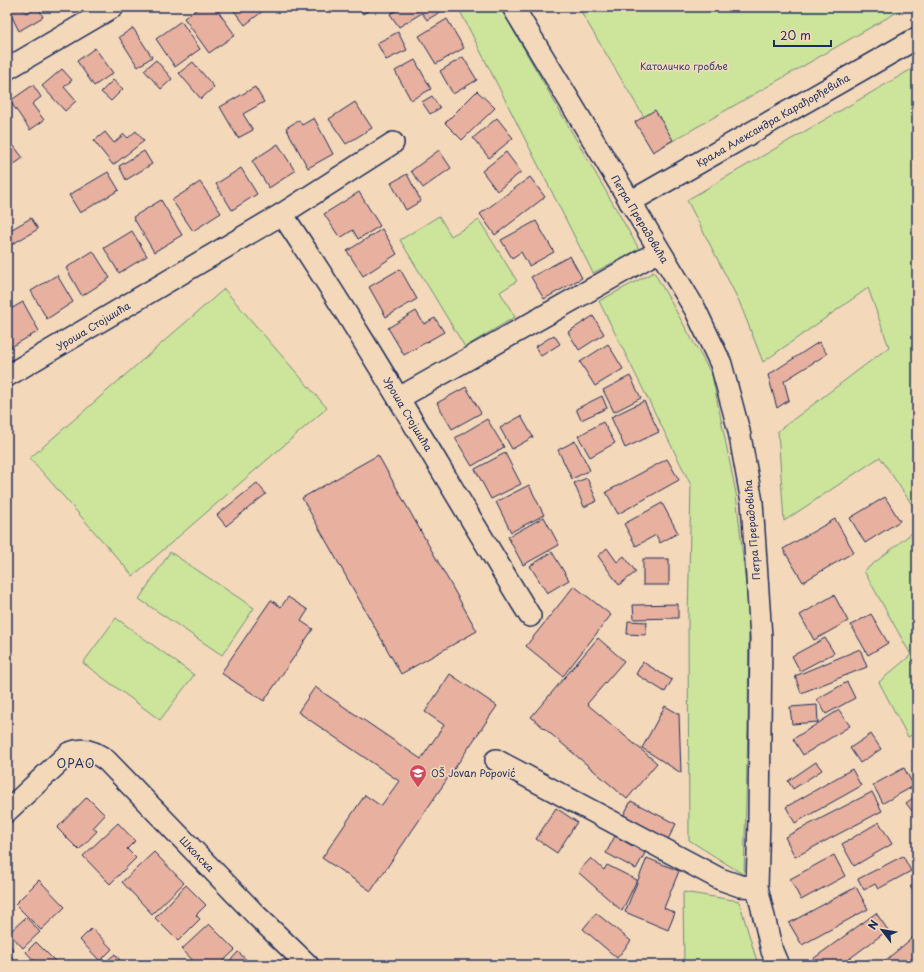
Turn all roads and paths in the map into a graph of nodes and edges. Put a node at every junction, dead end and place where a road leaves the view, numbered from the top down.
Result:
1 (113, 7) edge
2 (513, 7) edge
3 (917, 38) edge
4 (7, 69) edge
5 (393, 143) dead end
6 (630, 202) junction
7 (282, 214) junction
8 (659, 251) junction
9 (7, 376) edge
10 (399, 398) junction
11 (530, 616) dead end
12 (496, 760) dead end
13 (7, 811) edge
14 (757, 888) junction
15 (308, 965) edge
16 (778, 965) edge

1 - 4 street
2 - 6 street, Петра Прерадовића
3 - 6 street, Краља Александра Карађорђевића
5 - 7 street, Уроша Стојшића
6 - 8 street, Петра Прерадовића
7 - 9 street, Уроша Стојшића
7 - 10 street, Уроша Стојшића
8 - 10 street
8 - 14 street, Петра Прерадовића
10 - 11 street, Уроша Стојшића
12 - 14 street
13 - 15 street, Школска
14 - 16 street, Петра Прерадовића

